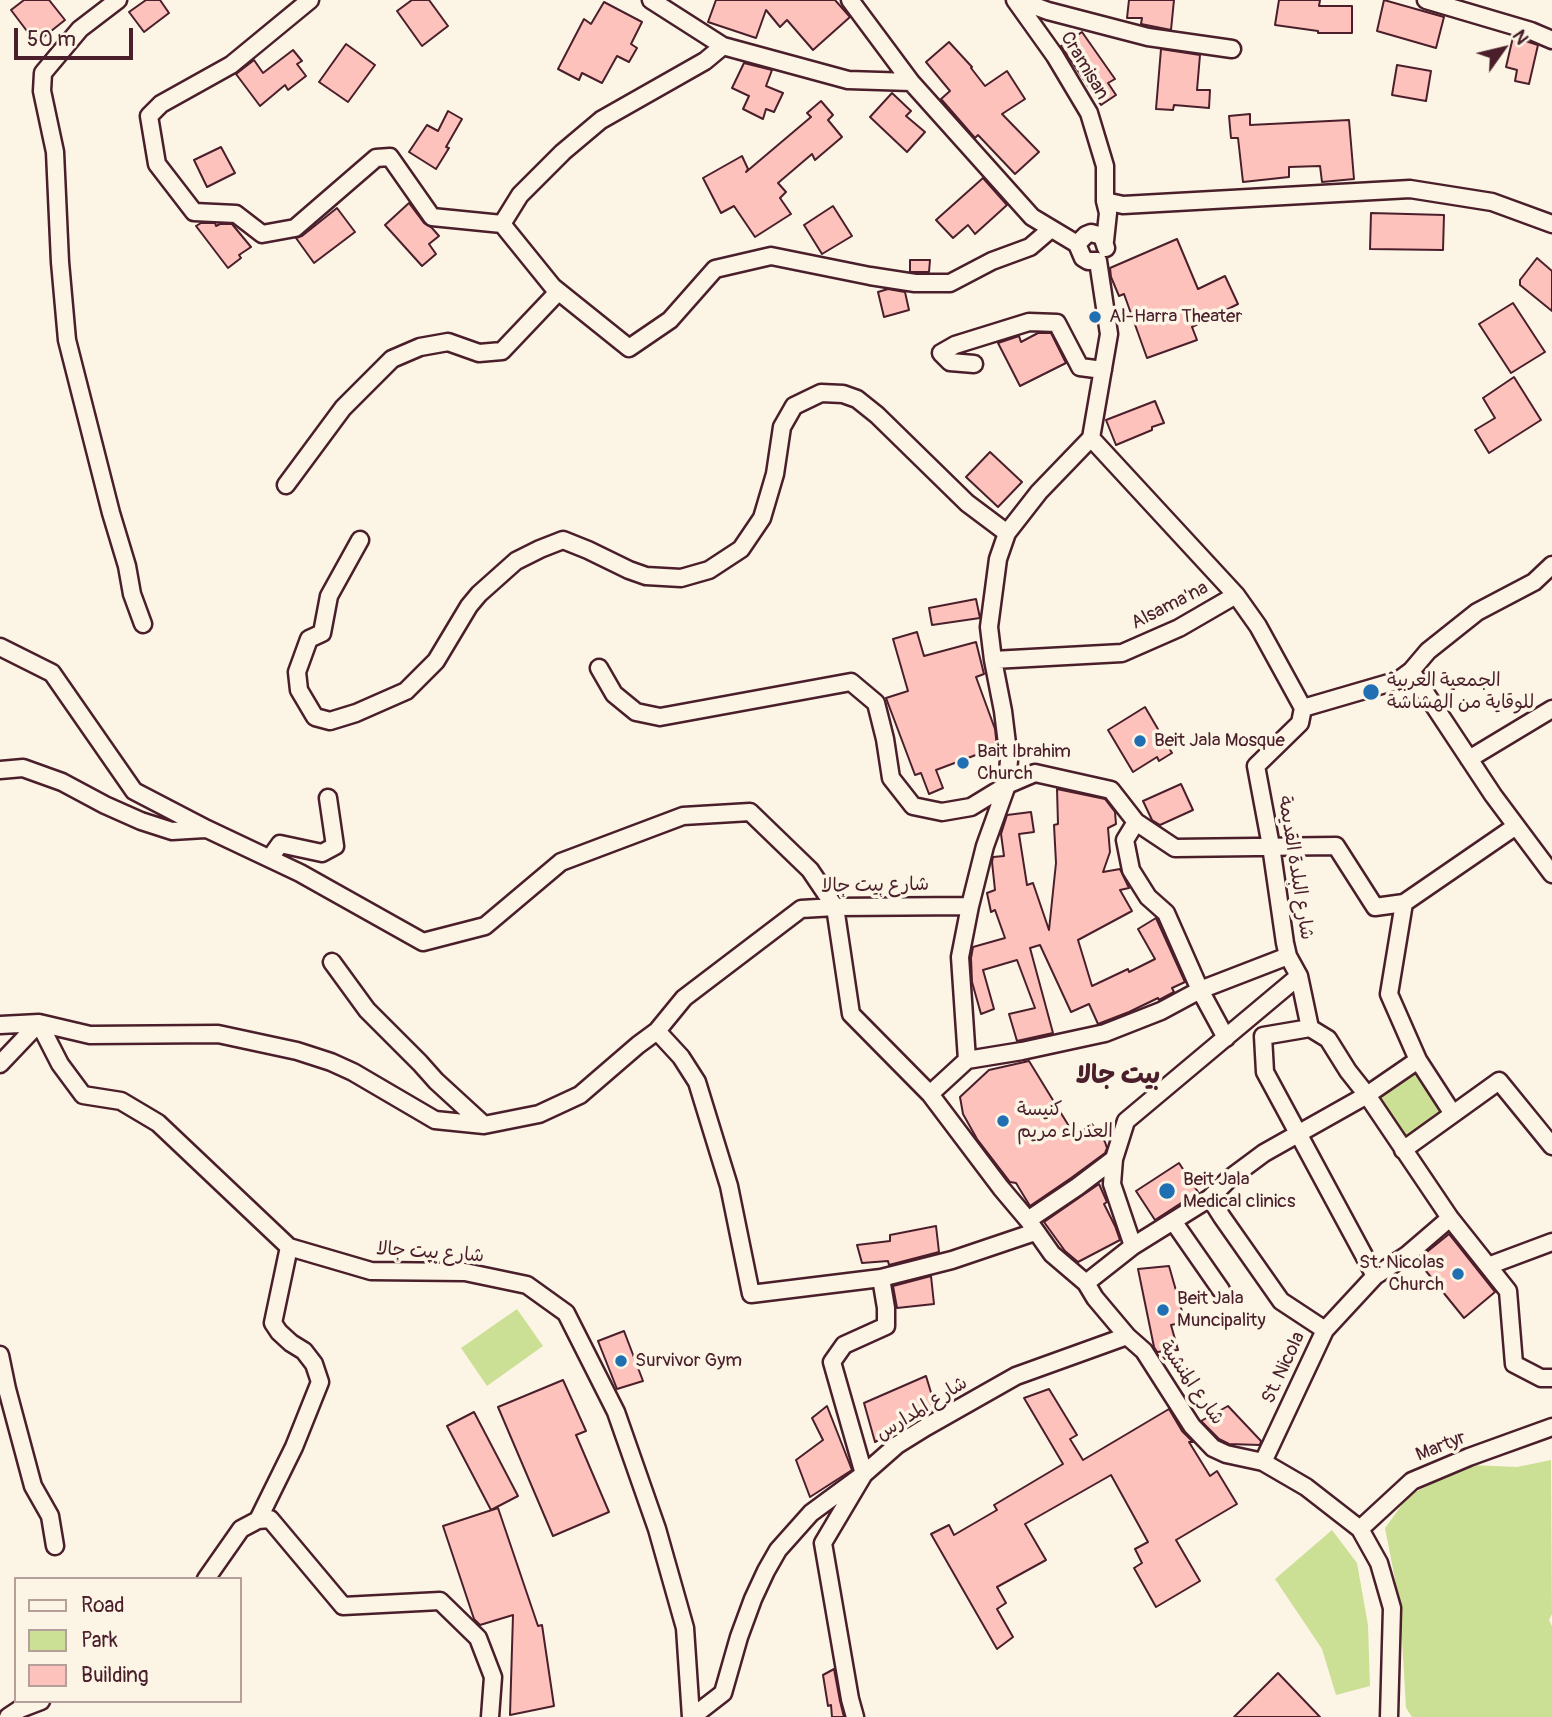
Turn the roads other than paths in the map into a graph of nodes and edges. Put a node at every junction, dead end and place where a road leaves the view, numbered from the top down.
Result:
1 (118, 0) edge
2 (310, 0) edge
3 (651, 0) edge
4 (850, 0) edge
5 (1017, 0) edge
6 (1426, 0) edge
7 (1552, 40) edge
8 (723, 46) junction
9 (1232, 48) dead end
10 (911, 82) junction
11 (1105, 201) junction
12 (1099, 218) junction
13 (502, 224) junction
14 (1552, 224) edge
15 (1054, 231) junction
16 (1082, 240) junction
17 (1105, 241) junction
18 (1098, 261) junction
19 (558, 292) junction
20 (974, 364) dead end
21 (1103, 370) junction
22 (1091, 438) junction
23 (286, 485) dead end
24 (1007, 533) junction
25 (360, 540) dead end
26 (1552, 565) edge
27 (1236, 596) junction
28 (143, 624) dead end
29 (0, 647) edge
30 (993, 660) junction
31 (599, 668) dead end
32 (1411, 671) junction
33 (1303, 708) junction
34 (1552, 709) edge
35 (1469, 759) junction
36 (0, 770) edge
37 (1007, 785) junction
38 (328, 798) dead end
39 (1136, 822) junction
40 (1516, 826) junction
41 (208, 829) junction
42 (1271, 846) junction
43 (270, 859) junction
44 (1550, 866) edge
45 (1404, 903) junction
46 (970, 906) junction
47 (835, 907) junction
48 (1288, 956) junction
49 (332, 962) dead end
50 (1299, 976) junction
51 (1200, 990) junction
52 (39, 1023) junction
53 (0, 1025) edge
54 (1310, 1028) junction
55 (657, 1031) junction
56 (1226, 1038) junction
57 (967, 1060) junction
58 (1418, 1060) junction
59 (0, 1064) edge
60 (930, 1094) junction
61 (1367, 1095) junction
62 (1453, 1114) junction
63 (484, 1125) junction
64 (1298, 1135) junction
65 (1552, 1146) edge
66 (1403, 1150) junction
67 (1114, 1159) junction
68 (1210, 1198) junction
69 (1450, 1218) junction
70 (1173, 1222) junction
71 (1032, 1226) junction
72 (1552, 1242) edge
73 (1133, 1246) junction
74 (289, 1247) junction
75 (1488, 1266) junction
76 (1375, 1276) junction
77 (881, 1278) junction
78 (1086, 1283) junction
79 (1221, 1290) dead end
80 (1325, 1330) junction
81 (1127, 1336) junction
82 (0, 1355) edge
83 (1552, 1378) edge
84 (1552, 1427) edge
85 (1263, 1462) junction
86 (864, 1474) junction
87 (258, 1520) junction
88 (1360, 1529) junction
89 (55, 1546) dead end
90 (207, 1577) edge
91 (36, 1703) edge
92 (8, 1717) edge
93 (491, 1717) edge
94 (691, 1717) edge
95 (855, 1717) edge
96 (1389, 1717) edge

1 - 28 street
2 - 13 street
3 - 8 street
4 - 10 street
5 - 9 street
5 - 11 street, Cramisan
6 - 7 street
8 - 10 street
8 - 13 street
10 - 15 street
11 - 12 street
11 - 14 street
11 - 17 street, Cramisan
12 - 15 street
12 - 16 street
13 - 19 street
15 - 16 street
15 - 19 street
16 - 17 street
16 - 18 street
17 - 18 street
18 - 21 street
19 - 23 street
20 - 21 street
21 - 22 street
22 - 24 street
22 - 27 street, Alsama'na
24 - 25 street
24 - 30 street
26 - 32 street
27 - 30 street, Alsama'na
27 - 33 street
29 - 41 street
30 - 37 street
31 - 37 street
32 - 33 street
32 - 35 street
33 - 42 street, شارع البلدة القديمة
34 - 35 street
35 - 40 street
36 - 41 street
37 - 39 street
37 - 46 street
38 - 43 street
39 - 42 street
39 - 51 street
40 - 44 street
40 - 45 street
41 - 43 street
42 - 45 street
42 - 48 street, شارع البلدة القديمة
43 - 47 street
45 - 58 street
46 - 47 street, شارع بيت جالا
46 - 57 street
47 - 55 street, شارع بيت جالا
47 - 60 street, شارع المنشية
48 - 50 street, شارع البلدة القديمة
48 - 51 street
49 - 63 street
50 - 54 street, شارع البلدة القديمة
50 - 56 street
51 - 56 street
51 - 57 street
52 - 53 street, شارع بيت جالا
52 - 59 street
52 - 63 street, شارع بيت جالا
52 - 74 street, شارع بيت جالا
54 - 61 street
54 - 64 street
55 - 63 street, شارع بيت جالا
55 - 77 street
56 - 67 street
57 - 60 street
58 - 61 street
58 - 62 street
60 - 71 street, شارع المنشية
61 - 64 street
61 - 66 street
62 - 65 street
62 - 66 street
64 - 68 street
64 - 76 street
66 - 69 street
67 - 71 street
67 - 73 street
68 - 70 street
68 - 80 street
69 - 75 street
69 - 76 street, St. Nicola
70 - 73 street
70 - 79 street
71 - 77 street
71 - 78 street, شارع المنشية
72 - 75 street
73 - 78 street
74 - 87 street
74 - 94 street, شارع بيت جالا
75 - 83 street
76 - 80 street, St. Nicola
77 - 86 street
78 - 81 street, شارع المنشية
80 - 85 street, St. Nicola
81 - 85 street, شارع المنشية
81 - 86 street, شارع المدارس
82 - 89 street
84 - 88 street, Martyr
85 - 88 street, شارع المنشية
86 - 94 street
86 - 95 street, شارع المدارس
87 - 90 street
87 - 93 street
88 - 96 street
91 - 92 street

